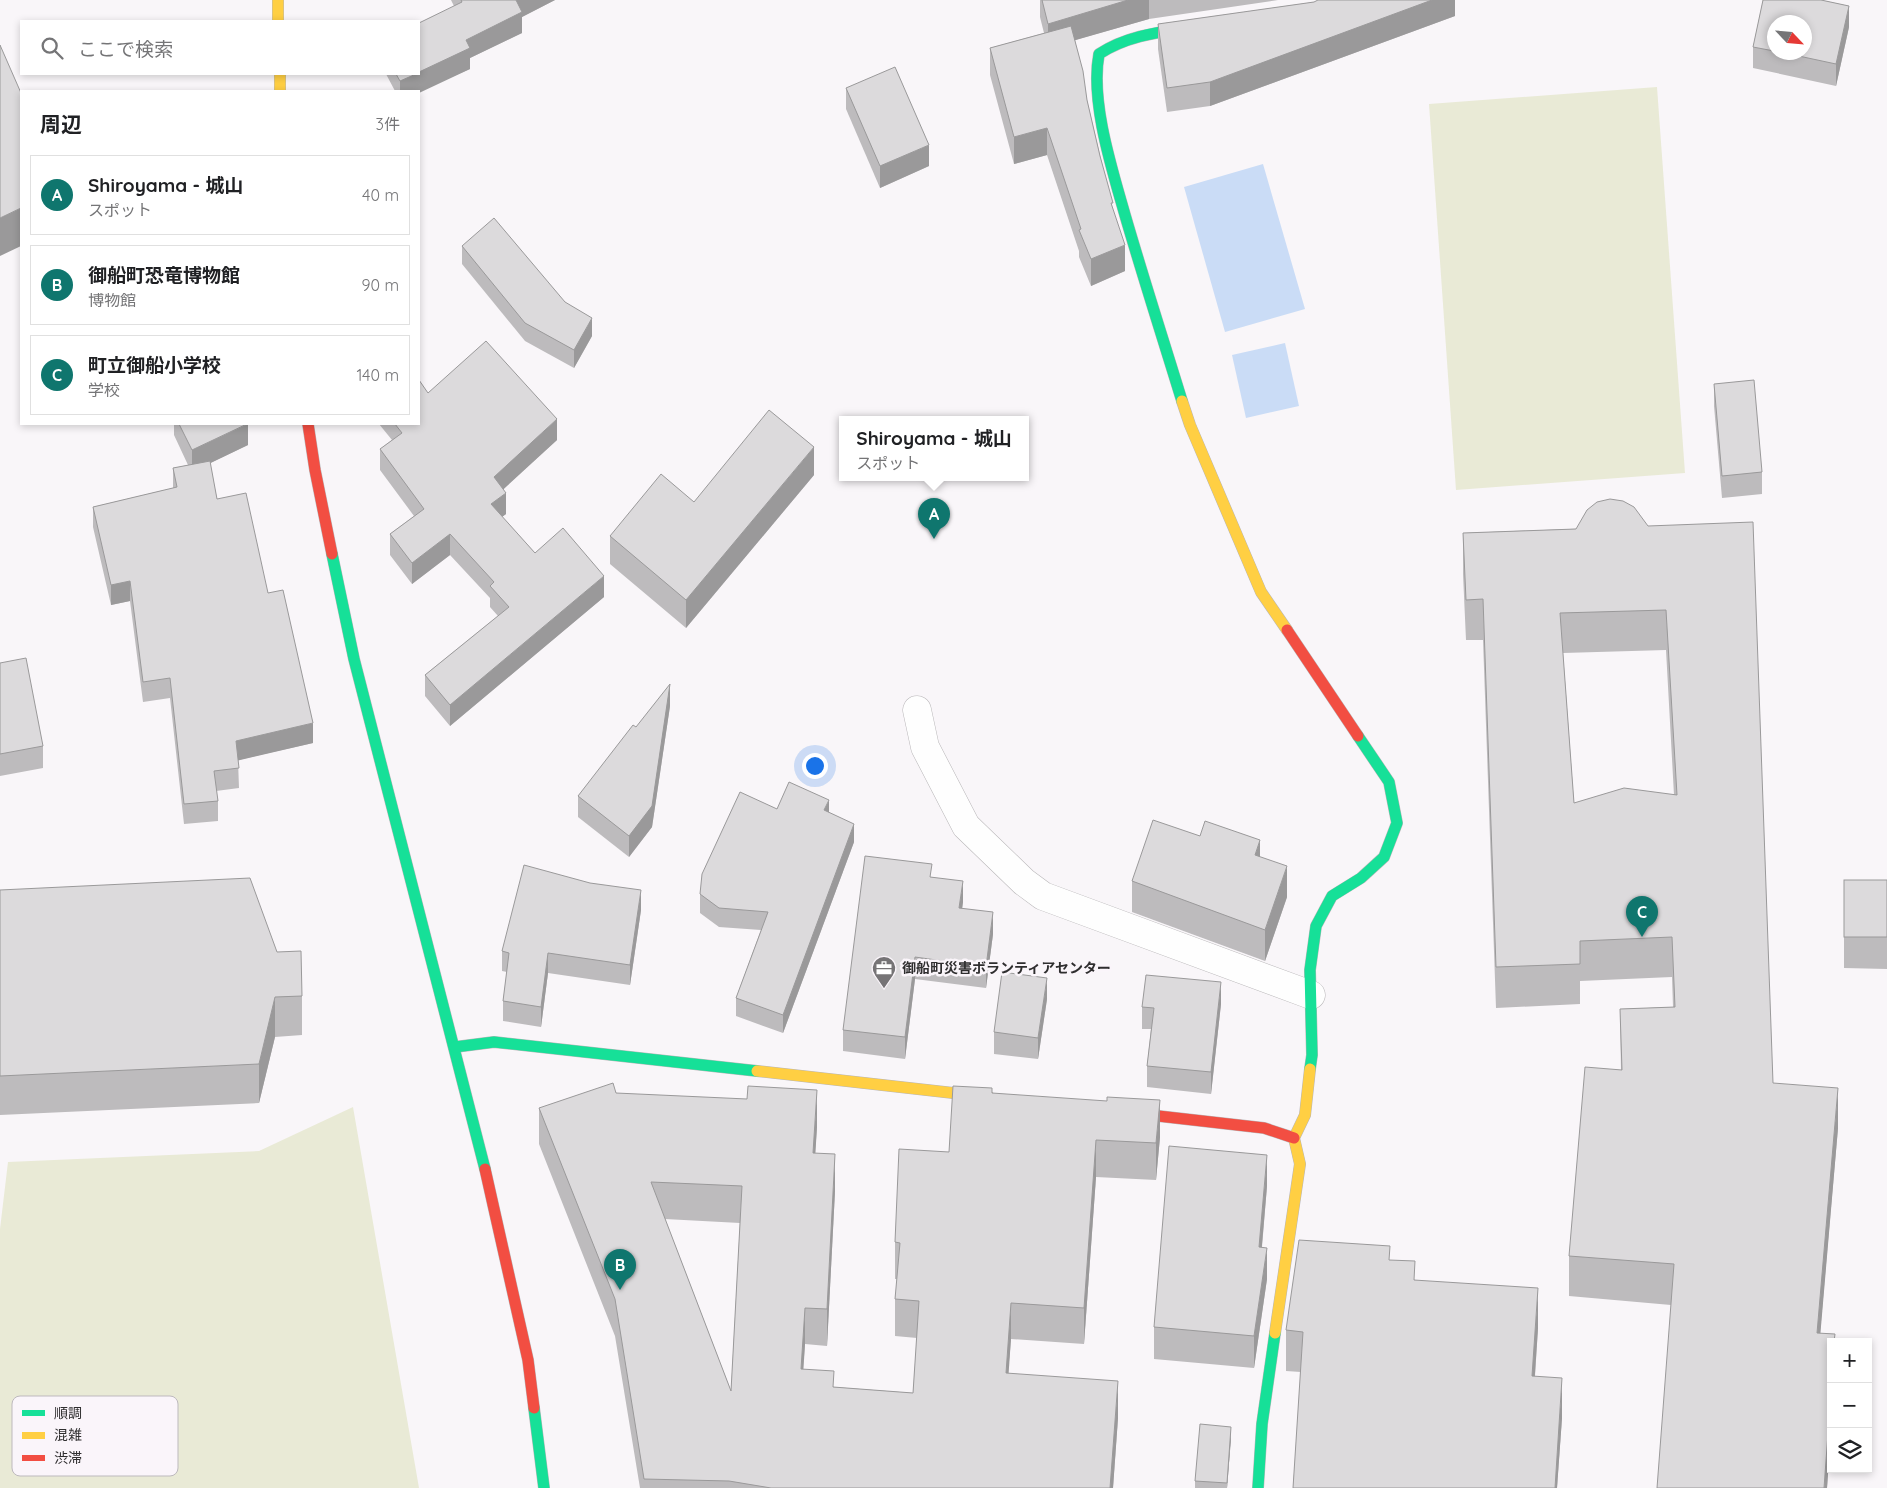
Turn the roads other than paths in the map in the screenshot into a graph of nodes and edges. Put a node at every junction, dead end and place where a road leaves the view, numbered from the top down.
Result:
1 (278, 0) edge
2 (278, 20) edge
3 (1208, 25) edge
4 (280, 75) edge
5 (280, 90) edge
6 (308, 425) edge
7 (917, 710) dead end
8 (1310, 995) junction
9 (455, 1047) junction
10 (996, 1097) edge
11 (1115, 1111) edge
12 (1294, 1138) junction
13 (544, 1488) edge
14 (1258, 1488) edge

1 - 2 street
3 - 8 street
4 - 5 street
6 - 9 street
7 - 8 street
8 - 12 street
9 - 10 street
9 - 13 street
11 - 12 street
12 - 14 street

